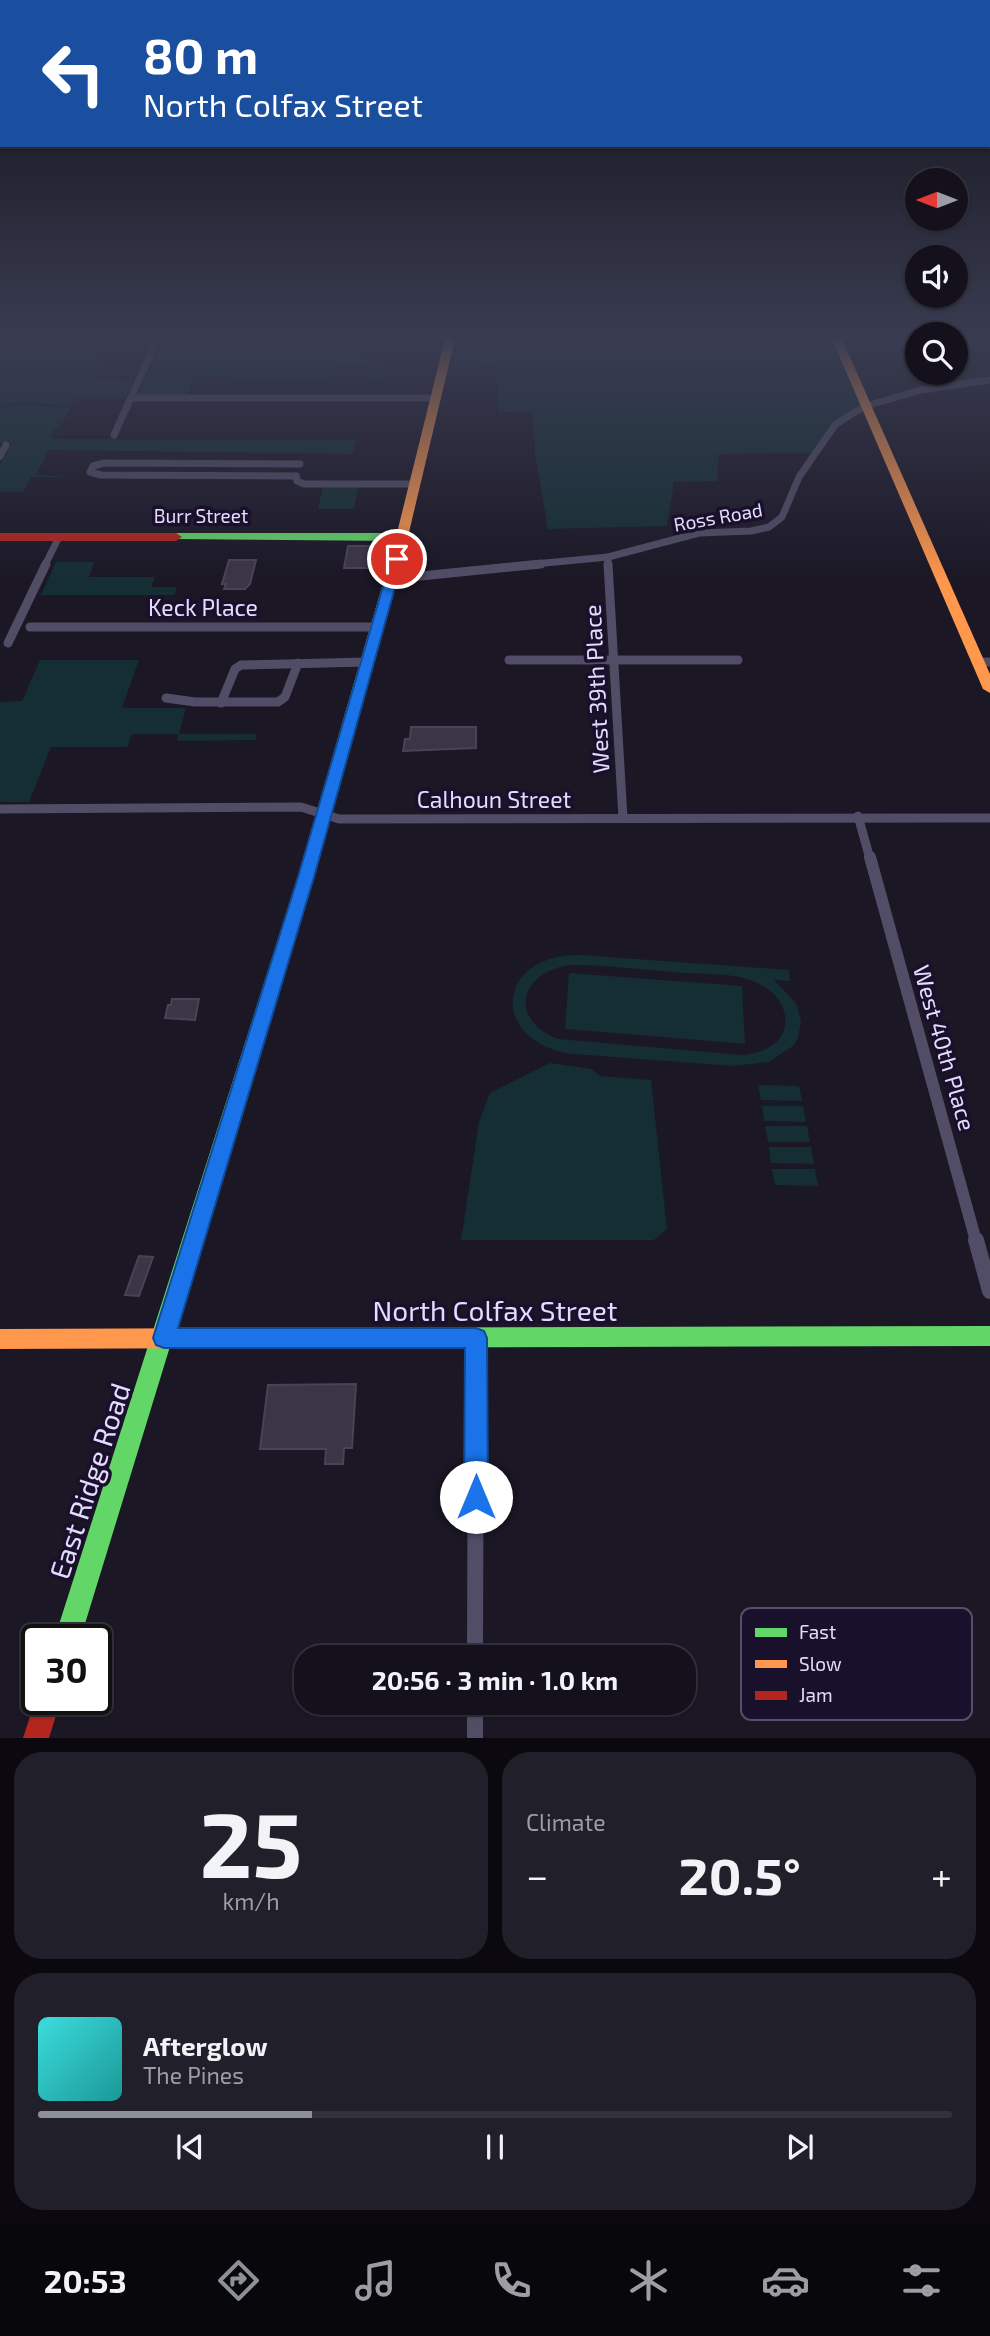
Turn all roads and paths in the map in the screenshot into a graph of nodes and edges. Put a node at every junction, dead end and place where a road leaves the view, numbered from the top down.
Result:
1 (121, 420) edge
2 (430, 420) edge
3 (843, 420) edge
4 (873, 420) edge
5 (114, 435) dead end
6 (6, 445) dead end
7 (304, 454) dead end
8 (0, 456) edge
9 (300, 464) junction
10 (296, 476) junction
11 (416, 484) junction
12 (0, 537) edge
13 (59, 537) junction
14 (402, 537) junction
15 (608, 557) junction
16 (391, 579) junction
17 (30, 627) dead end
18 (377, 627) junction
19 (8, 643) dead end
20 (509, 660) dead end
21 (616, 660) junction
22 (738, 660) dead end
23 (367, 662) junction
24 (984, 662) edge
25 (298, 663) junction
26 (990, 689) edge
27 (166, 698) dead end
28 (221, 703) junction
29 (0, 809) edge
30 (324, 814) junction
31 (858, 816) junction
32 (623, 818) junction
33 (990, 818) edge
34 (990, 1291) edge
35 (990, 1336) edge
36 (164, 1338) junction
37 (476, 1338) junction
38 (0, 1339) edge
39 (72, 1624) edge
40 (475, 1645) edge
41 (43, 1715) edge
42 (475, 1715) edge
43 (36, 1738) edge
44 (475, 1738) edge

1 - 5 street
2 - 11 main road, East Ridge Road
3 - 15 street, Ross Road
4 - 24 main road
6 - 8 street
7 - 9 street
9 - 10 street
9 - 10 street
10 - 11 street
11 - 14 main road, East Ridge Road
12 - 13 main road, Burr Street
13 - 14 main road, Burr Street
13 - 19 street
14 - 16 main road, East Ridge Road
15 - 16 street, Ross Road
15 - 21 street, West 39th Place
16 - 18 main road, East Ridge Road
17 - 18 street, Keck Place
18 - 23 main road, East Ridge Road
20 - 21 street
21 - 22 street
21 - 32 street, West 39th Place
23 - 25 street
23 - 30 main road, East Ridge Road
24 - 26 main road
25 - 28 street
25 - 28 street
27 - 28 street
29 - 30 street, Calhoun Street
30 - 32 street, Calhoun Street
30 - 36 main road, East Ridge Road
31 - 32 street, Calhoun Street
31 - 33 street, Calhoun Street
31 - 34 street, West 40th Place
35 - 37 main road, North Colfax Street
36 - 37 main road, North Colfax Street
36 - 38 main road, North Colfax Street
36 - 39 main road, East Ridge Road
37 - 40 street
41 - 43 main road
42 - 44 street

